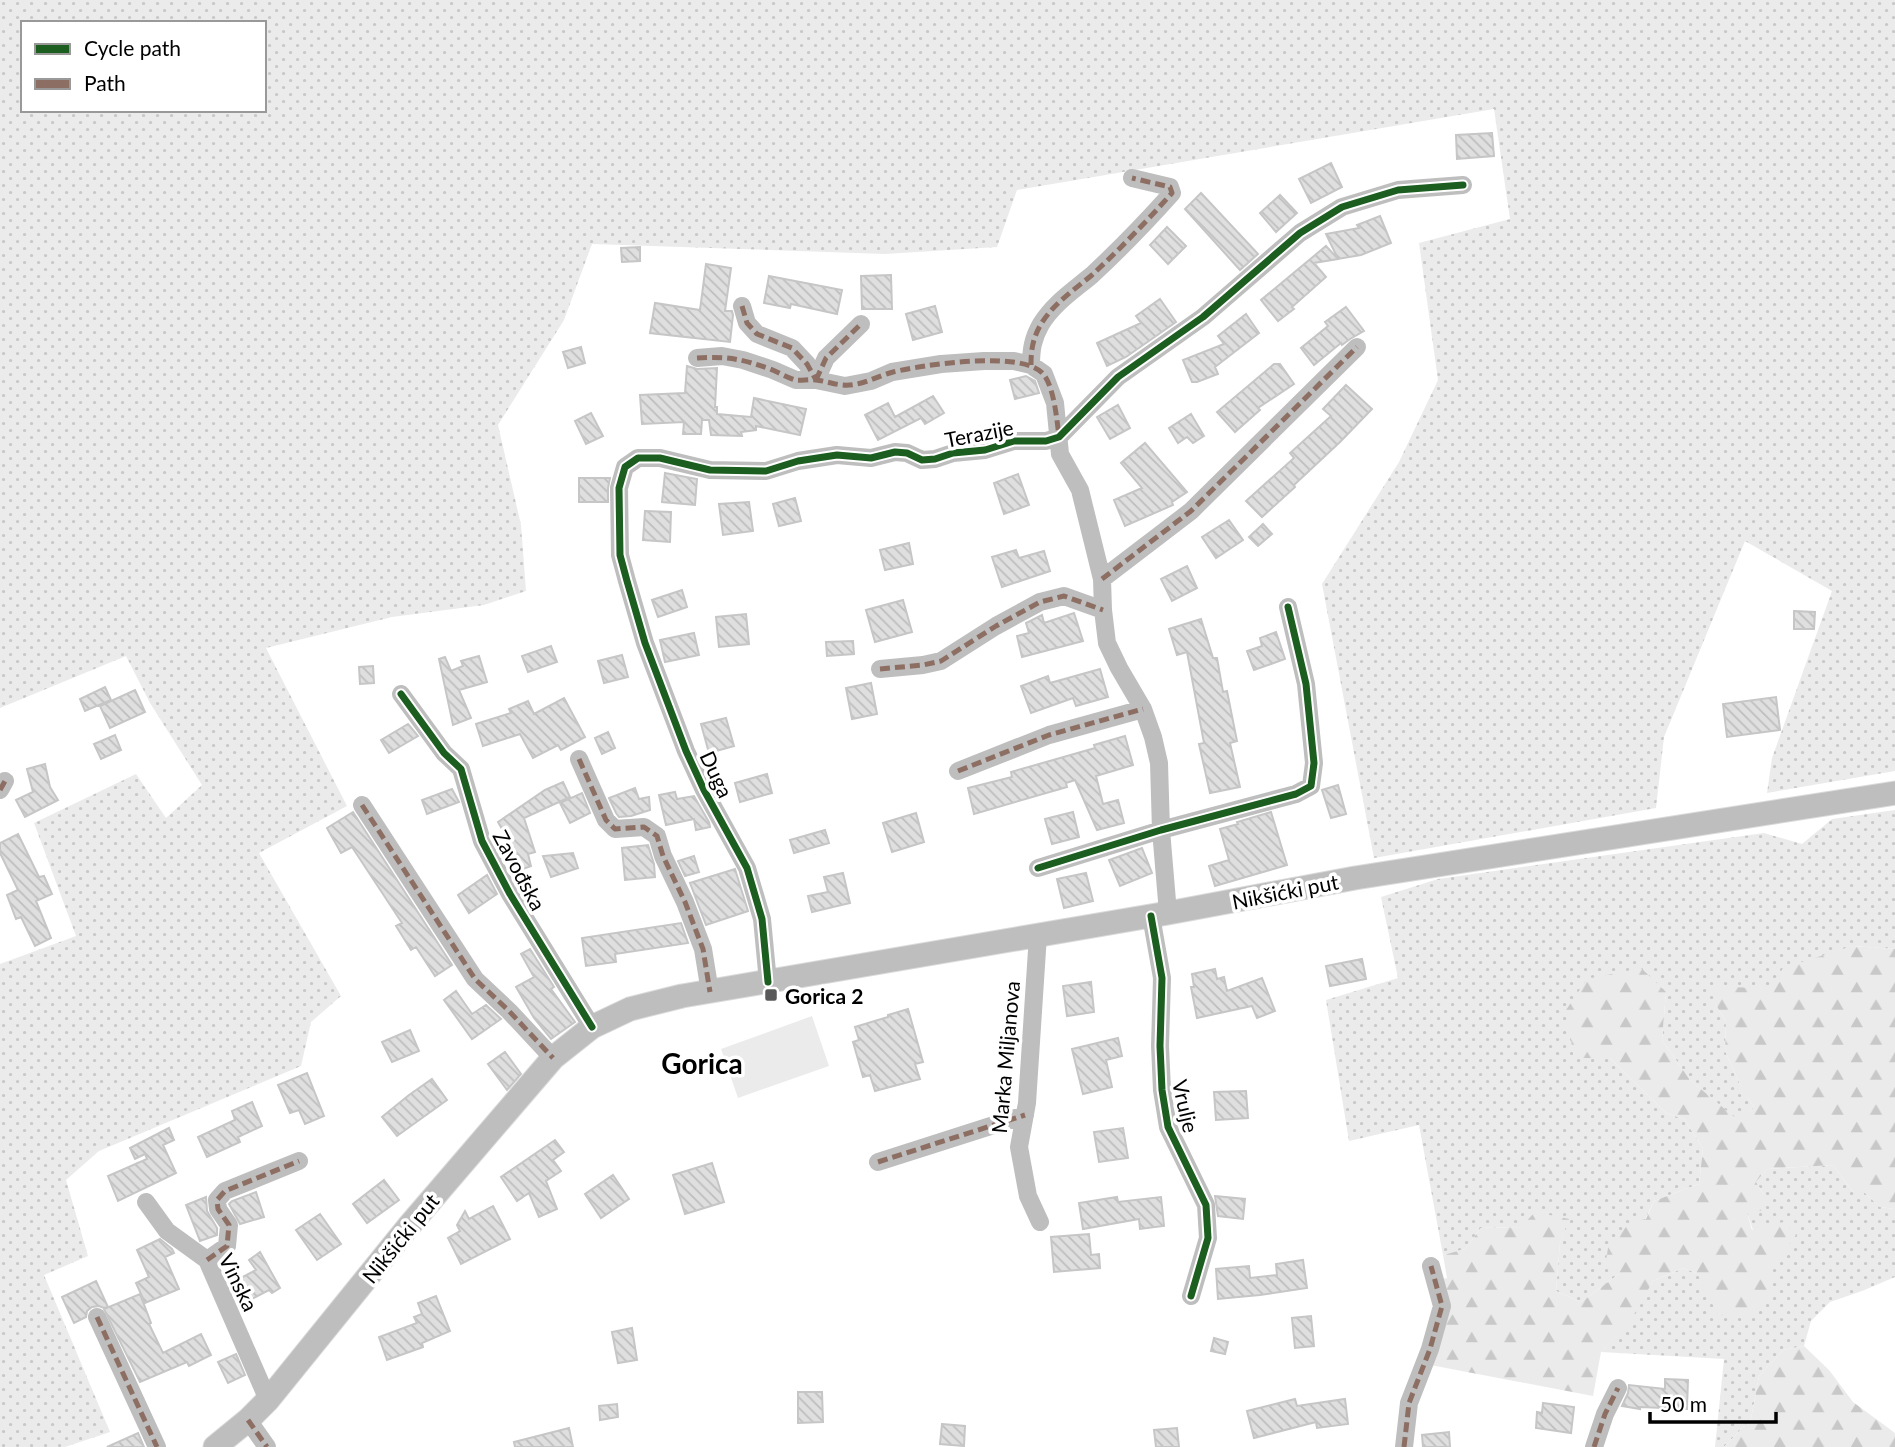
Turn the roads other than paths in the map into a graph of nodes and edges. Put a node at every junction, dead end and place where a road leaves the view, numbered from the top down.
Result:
1 (1132, 178) dead end
2 (1463, 185) dead end
3 (742, 306) dead end
4 (861, 324) dead end
5 (1357, 347) dead end
6 (697, 358) dead end
7 (1031, 365) junction
8 (816, 380) junction
9 (1059, 437) junction
10 (1102, 579) junction
11 (627, 581) joint
12 (1288, 607) dead end
13 (1103, 610) junction
14 (880, 669) dead end
15 (401, 694) dead end
16 (1143, 709) junction
17 (579, 759) dead end
18 (958, 771) dead end
19 (1895, 793) edge
20 (362, 806) dead end
21 (1161, 830) junction
22 (1038, 868) dead end
23 (1160, 914) junction
24 (1038, 935) junction
25 (768, 982) junction
26 (710, 992) junction
27 (592, 1027) junction
28 (553, 1058) junction
29 (1025, 1115) junction
30 (299, 1161) dead end
31 (878, 1162) dead end
32 (146, 1202) dead end
33 (1040, 1222) dead end
34 (207, 1260) junction
35 (1431, 1266) dead end
36 (1192, 1296) dead end
37 (97, 1317) dead end
38 (1618, 1388) dead end
39 (268, 1399) junction
40 (248, 1420) junction
41 (157, 1447) edge
42 (215, 1447) edge
43 (267, 1447) edge
44 (1404, 1447) edge
45 (1594, 1447) edge

1 - 7 street
2 - 9 street
3 - 8 street
4 - 8 street
5 - 10 street
6 - 8 street
7 - 8 street
7 - 9 street
9 - 10 street
9 - 11 street, Terazije
10 - 13 street
11 - 25 street, Duga
12 - 21 street
13 - 14 street
13 - 16 street
15 - 27 street, Zavođska
16 - 18 street
16 - 21 street
17 - 26 street
19 - 23 main road, Nikšićki put
20 - 28 street
21 - 22 street
21 - 23 street
23 - 24 main road, Nikšićki put
23 - 36 street, Vrulje
24 - 25 main road, Nikšićki put
24 - 29 street, Marka Miljanova
25 - 26 main road, Nikšićki put
26 - 27 main road, Nikšićki put
27 - 28 main road, Nikšićki put
28 - 39 main road, Nikšićki put
29 - 31 street
29 - 33 street, Marka Miljanova
30 - 34 street
32 - 34 street, Vinska
34 - 39 street, Vinska
35 - 44 street
37 - 41 street
38 - 45 street
39 - 40 main road, Nikšićki put
40 - 42 main road, Nikšićki put
40 - 43 street

